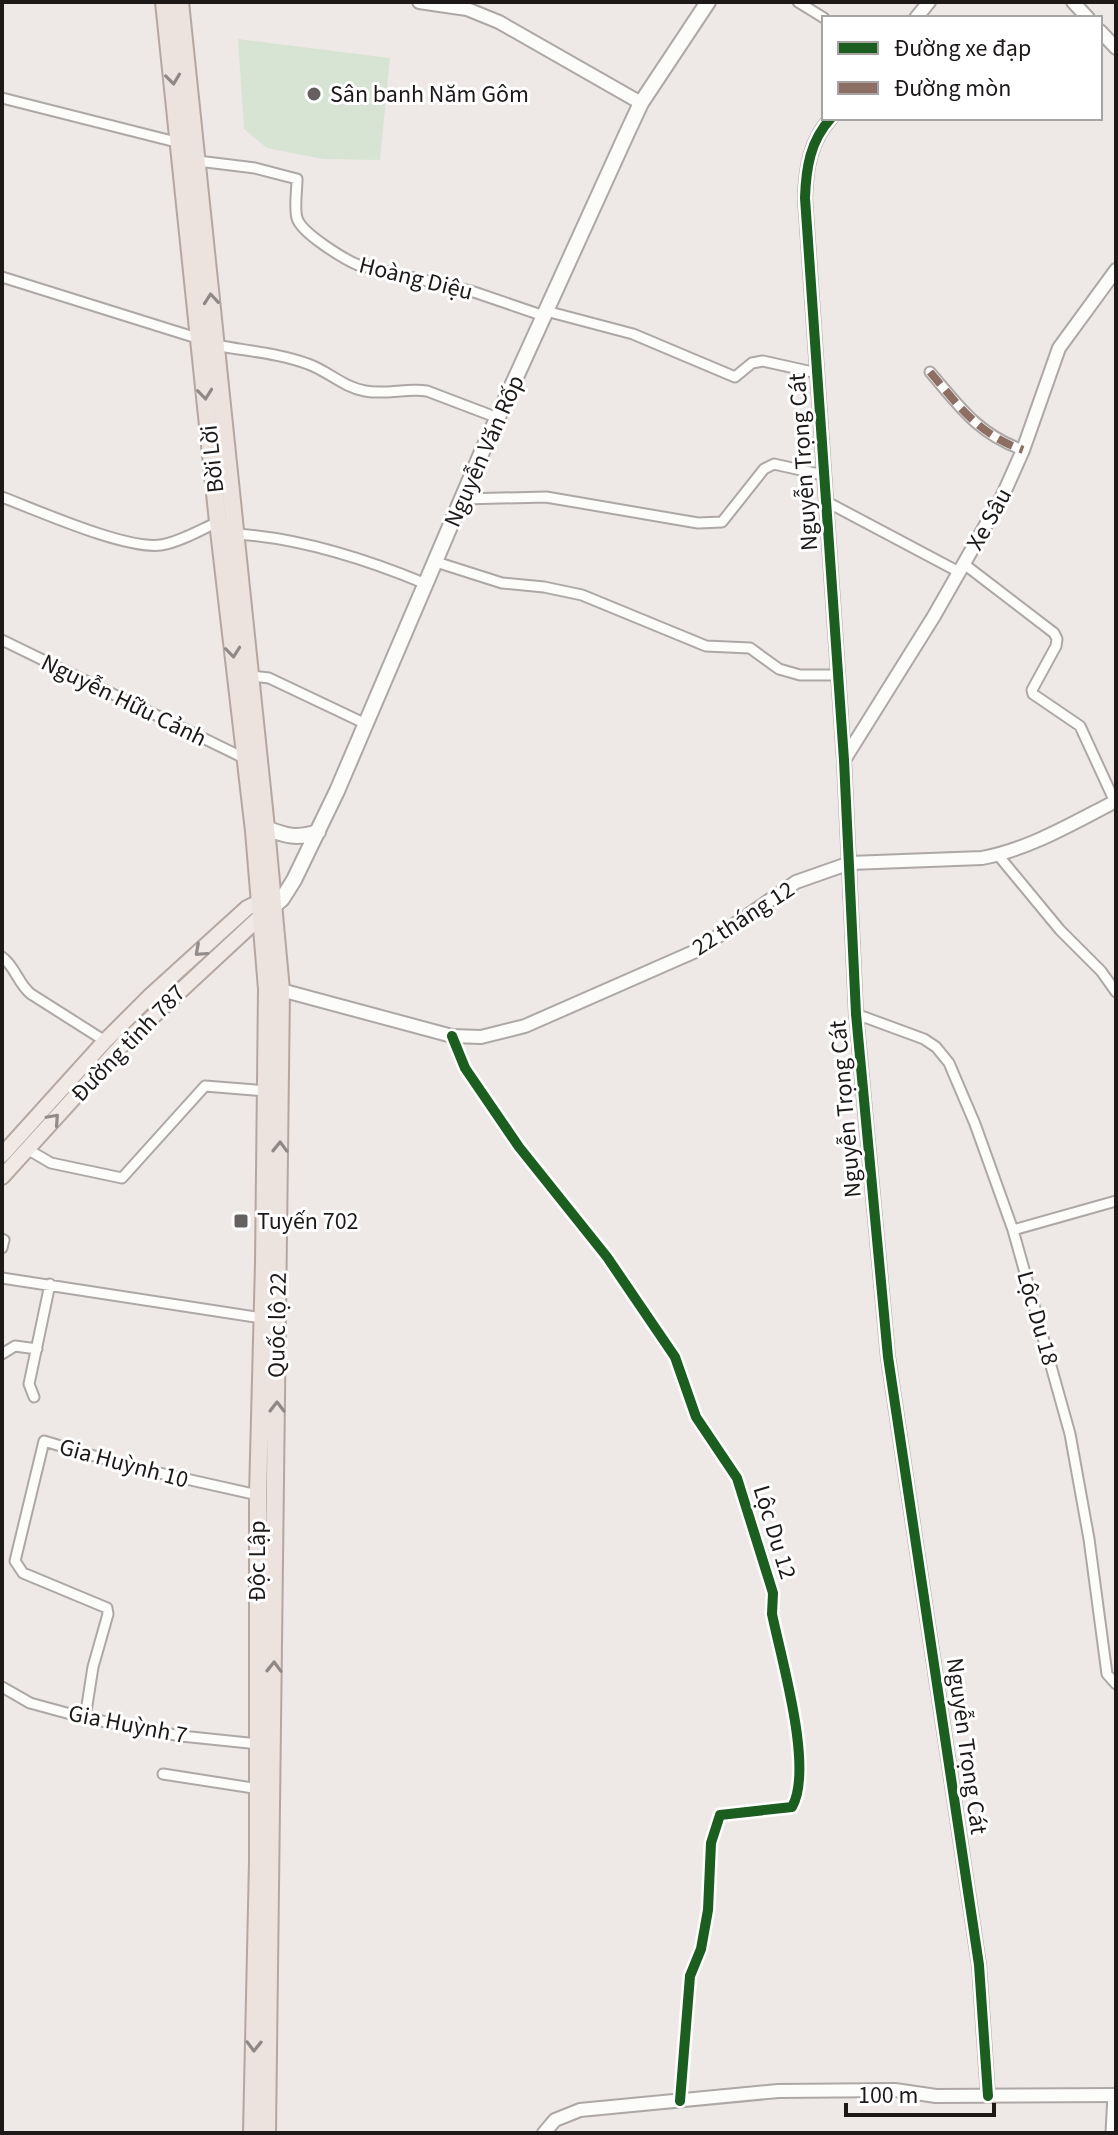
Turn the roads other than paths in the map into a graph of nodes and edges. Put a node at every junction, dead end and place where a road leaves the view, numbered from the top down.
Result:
1 (164, 2) edge
2 (180, 2) edge
3 (419, 2) edge
4 (708, 2) edge
5 (798, 2) edge
6 (822, 17) edge
7 (1102, 33) edge
8 (1116, 48) edge
9 (2, 98) edge
10 (641, 103) junction
11 (830, 120) edge
12 (180, 143) junction
13 (198, 161) junction
14 (1116, 270) edge
15 (2, 277) edge
16 (545, 313) junction
17 (208, 342) junction
18 (930, 372) dead end
19 (817, 373) junction
20 (498, 418) junction
21 (1023, 450) junction
22 (823, 475) junction
23 (2, 497) edge
24 (462, 499) junction
25 (827, 502) junction
26 (218, 522) junction
27 (236, 534) junction
28 (436, 562) junction
29 (962, 568) junction
30 (426, 584) junction
31 (2, 640) edge
32 (838, 675) junction
33 (251, 676) junction
34 (366, 724) junction
35 (246, 759) junction
36 (844, 760) junction
37 (1116, 802) edge
38 (266, 828) junction
39 (318, 832) junction
40 (998, 855) junction
41 (850, 863) junction
42 (265, 908) junction
43 (2, 957) edge
44 (274, 989) junction
45 (1116, 992) edge
46 (856, 1014) junction
47 (452, 1036) junction
48 (105, 1041) junction
49 (267, 1091) junction
50 (27, 1149) junction
51 (2, 1155) edge
52 (2, 1177) edge
53 (1116, 1201) edge
54 (1013, 1230) junction
55 (2, 1239) edge
56 (2, 1248) edge
57 (2, 1278) edge
58 (50, 1284) junction
59 (262, 1318) junction
60 (37, 1349) junction
61 (2, 1354) edge
62 (34, 1397) dead end
63 (258, 1495) junction
64 (1116, 1684) edge
65 (2, 1687) edge
66 (85, 1718) junction
67 (266, 1745) junction
68 (163, 1774) dead end
69 (259, 1789) junction
70 (1115, 2095) edge
71 (988, 2096) junction
72 (680, 2101) junction
73 (252, 2133) edge
74 (267, 2133) edge
75 (544, 2133) edge
76 (1111, 2133) edge

1 -> 12 highway, Bời Lời
2 - 13 highway, Bời Lời
3 - 10 street
4 - 10 main road, Nguyễn Văn Rốp
5 - 6 street
7 - 8 street
9 - 12 street
10 - 16 main road, Nguyễn Văn Rốp
11 - 19 street, Nguyễn Trọng Cát
12 - 17 highway, Bời Lời
13 - 16 street, Hoàng Diệu
17 -> 13 highway, Bời Lời
14 - 21 street, Xe Sâu
15 - 17 street
16 - 19 street, Hoàng Diệu
16 - 20 main road, Nguyễn Văn Rốp
17 - 20 street
17 -> 26 highway, Bời Lời
17 - 27 highway, Bời Lời
18 - 21 street
19 - 22 street, Nguyễn Trọng Cát
20 - 24 main road, Nguyễn Văn Rốp
21 - 29 street, Xe Sâu
22 - 24 street
22 - 25 street, Nguyễn Trọng Cát
23 - 26 street
24 - 28 main road, Nguyễn Văn Rốp
25 - 29 street
25 - 32 street, Nguyễn Trọng Cát
26 -> 35 highway, Bời Lời
27 - 30 street
27 - 33 highway, Bời Lời
28 - 30 main road, Nguyễn Văn Rốp
28 - 32 street
29 - 36 street, Xe Sâu
29 - 37 street
30 - 34 main road, Nguyễn Văn Rốp
31 - 35 street, Nguyễn Hữu Cảnh
32 - 36 street, Nguyễn Trọng Cát
33 - 34 street
33 - 38 highway, Bời Lời
34 - 39 main road, Nguyễn Văn Rốp
35 - 42 highway, Bời Lời
36 - 41 street, Nguyễn Trọng Cát
37 - 40 street, 22 tháng 12
38 - 39 main road
38 - 42 highway, Bời Lời
39 - 42 main road, Nguyễn Văn Rốp
40 - 41 street, 22 tháng 12
40 - 45 street
41 - 46 street, Nguyễn Trọng Cát
41 - 47 street, 22 tháng 12
42 - 44 highway, Quốc lộ 22
42 -> 48 main road, Đường tỉnh 787
50 -> 42 main road, Đường tỉnh 787
43 - 48 street
44 - 47 street, 22 tháng 12
44 - 49 highway, Độc Lập
67 -> 44 highway, Quốc lộ 22
46 - 54 street, Lộc Du 18
46 - 71 street, Nguyễn Trọng Cát
47 - 72 street, Lộc Du 12
48 - 51 main road, Đường tỉnh 787
49 - 50 street
49 - 59 highway, Độc Lập
50 - 52 main road, Đường tỉnh 787
53 - 54 street
54 - 64 street, Lộc Du 18
55 - 56 street
57 - 58 street
58 - 59 street
58 - 60 street
59 - 63 highway, Độc Lập
60 - 61 street
60 - 62 street
63 - 66 street, Gia Huỳnh 10
63 - 67 highway, Độc Lập
65 - 66 street, Gia Huỳnh 7
66 - 67 street, Gia Huỳnh 7
67 - 69 highway, Độc Lập
67 - 74 highway, Độc Lập
68 - 69 street
69 -> 73 highway, Độc Lập
70 - 71 street
70 - 76 street
71 - 72 street
72 - 75 street

